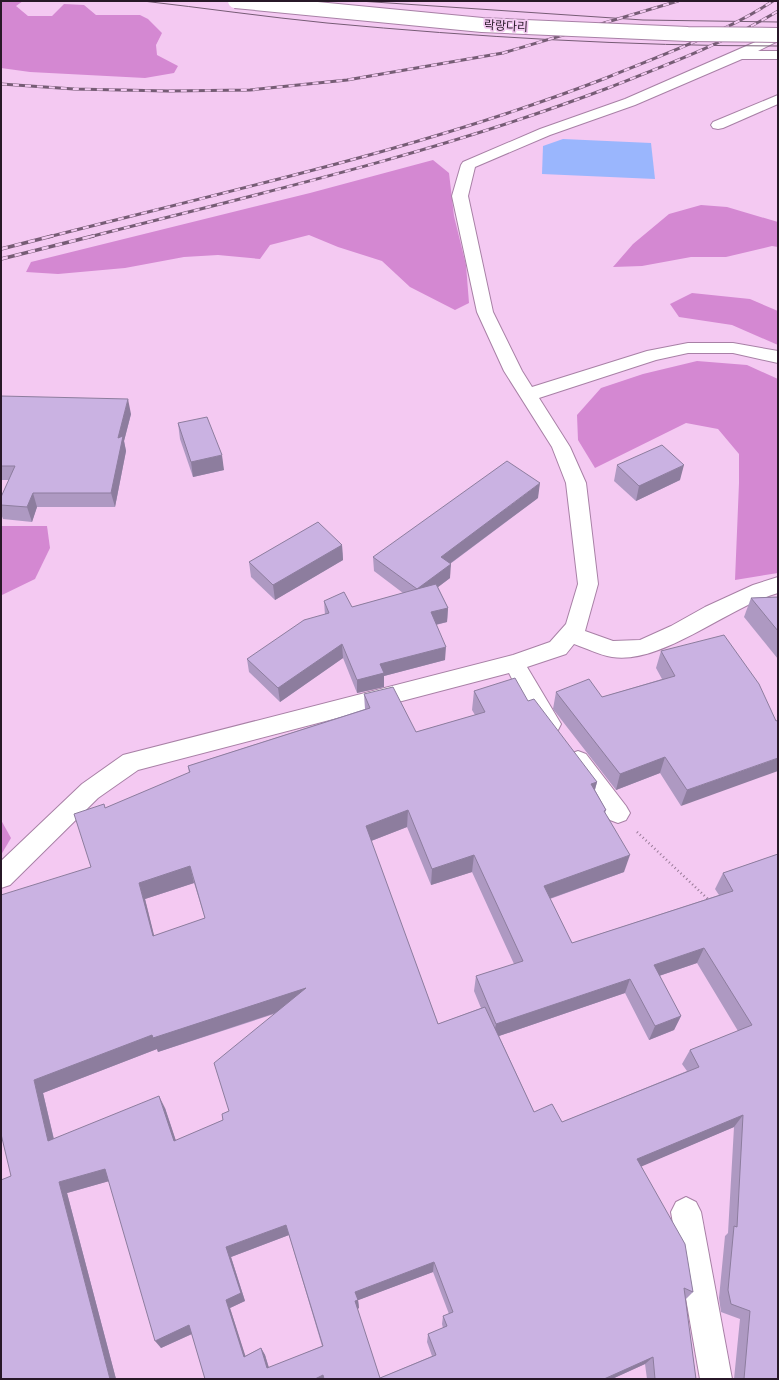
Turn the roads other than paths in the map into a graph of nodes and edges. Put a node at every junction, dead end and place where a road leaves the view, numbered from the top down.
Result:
1 (235, 1) edge
2 (778, 35) edge
3 (739, 55) junction
4 (778, 55) edge
5 (778, 99) edge
6 (718, 125) dead end
7 (778, 357) edge
8 (528, 395) junction
9 (778, 585) edge
10 (570, 634) junction
11 (514, 663) junction
12 (618, 813) road end
13 (1, 877) edge
14 (686, 1212) dead end
15 (716, 1379) edge

1 - 2 street, 락랑다리, bridge
2 - 3 street
3 - 4 street
3 - 8 street
5 - 6 street
7 - 8 street
8 - 10 street
9 - 10 street
10 - 11 street
11 - 12 street
11 - 13 street
14 - 15 street

